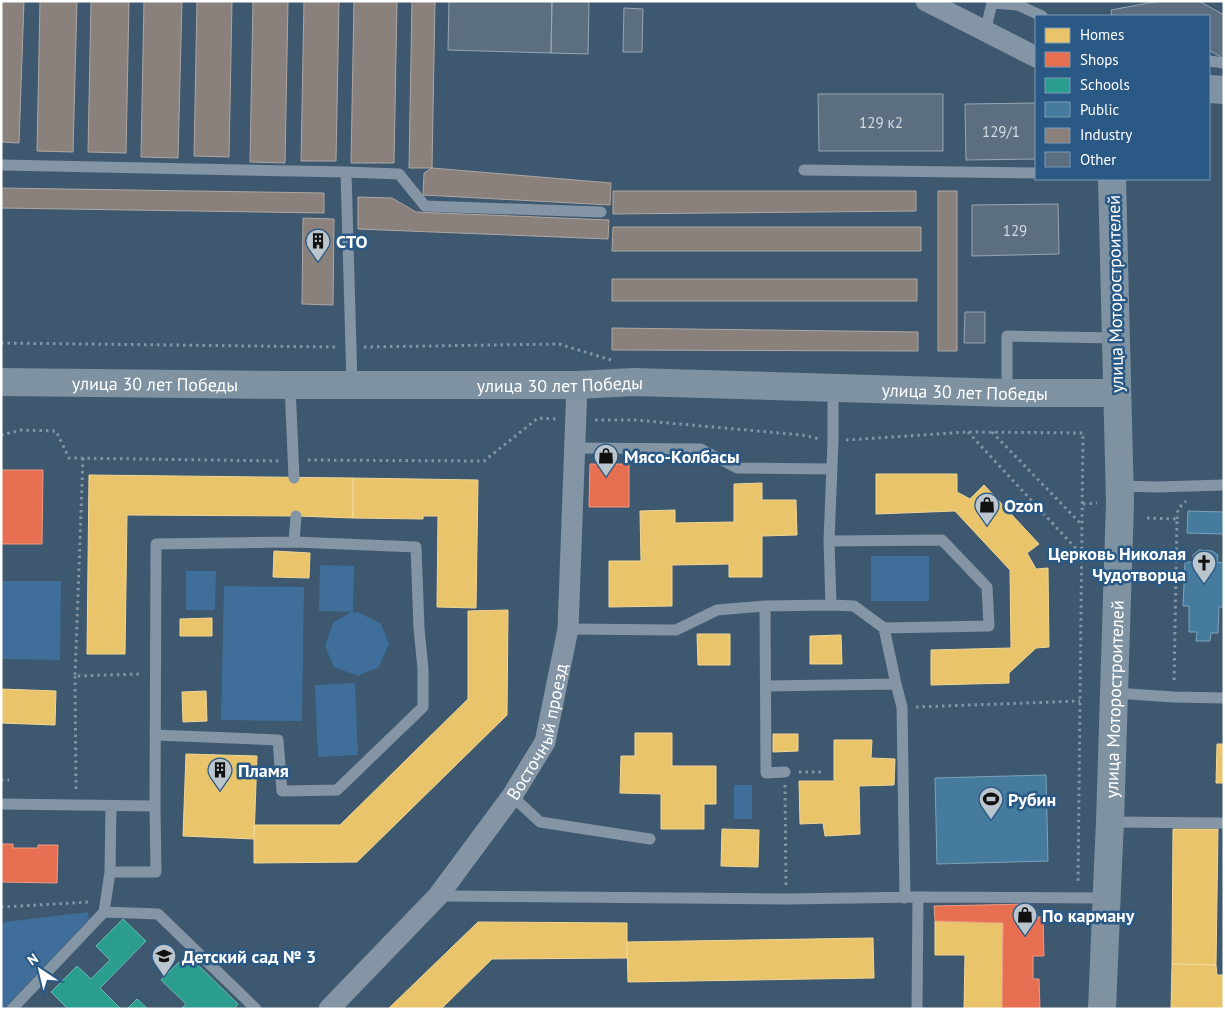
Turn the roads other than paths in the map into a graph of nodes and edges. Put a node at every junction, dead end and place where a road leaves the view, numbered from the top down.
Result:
1 (926, 1) edge
2 (992, 2) edge
3 (1040, 15) edge
4 (986, 32) junction
5 (1035, 56) edge
6 (1210, 61) edge
7 (1224, 63) edge
8 (1210, 89) edge
9 (1224, 90) edge
10 (1, 165) edge
11 (804, 170) dead end
12 (346, 172) junction
13 (1035, 172) edge
14 (1112, 180) edge
15 (601, 212) dead end
16 (1116, 338) junction
17 (1, 382) edge
18 (352, 384) junction
19 (290, 385) junction
20 (577, 385) junction
21 (833, 388) junction
22 (1007, 393) junction
23 (1117, 393) junction
24 (575, 448) junction
25 (832, 469) junction
26 (294, 478) dead end
27 (1224, 485) edge
28 (1120, 486) junction
29 (296, 516) dead end
30 (829, 541) junction
31 (294, 542) junction
32 (831, 605) junction
33 (765, 606) junction
34 (884, 628) junction
35 (568, 629) junction
36 (896, 684) junction
37 (766, 686) junction
38 (1114, 693) junction
39 (1224, 698) edge
40 (155, 735) junction
41 (785, 772) road end
42 (512, 796) junction
43 (1, 804) edge
44 (111, 806) junction
45 (155, 806) junction
46 (1110, 822) junction
47 (1224, 823) edge
48 (650, 840) dead end
49 (110, 872) junction
50 (438, 896) junction
51 (918, 897) junction
52 (905, 898) junction
53 (1106, 898) junction
54 (106, 906) junction
55 (12, 1009) edge
56 (256, 1009) edge
57 (329, 1009) edge
58 (918, 1009) edge
59 (1102, 1009) edge

1 - 4 street
2 - 3 lane
2 - 4 lane
4 - 5 street
6 - 7 lane
8 - 9 street
10 - 12 lane
11 - 13 lane
12 - 15 lane
12 - 18 lane
14 - 16 street, улица Моторостроителей
16 - 22 lane
16 - 23 street, улица Моторостроителей
17 - 19 street, улица 30 лет Победы
18 - 19 street, улица 30 лет Победы
18 - 20 street, улица 30 лет Победы
19 - 26 lane
20 - 21 street, улица 30 лет Победы
20 - 24 street, Восточный проезд
21 - 22 street, улица 30 лет Победы
21 - 25 lane
22 - 23 street, улица 30 лет Победы
23 - 28 street, улица Моторостроителей
24 - 25 lane
24 - 35 street, Восточный проезд
25 - 30 lane
27 - 28 lane
28 - 38 street, улица Моторостроителей
29 - 31 lane
30 - 32 lane
30 - 34 lane
31 - 40 lane
31 - 40 lane
32 - 33 lane
32 - 34 lane
33 - 35 lane
33 - 37 lane
34 - 36 lane
35 - 42 street, Восточный проезд
36 - 37 lane
36 - 52 lane
37 - 41 lane
38 - 39 lane
38 - 46 street, улица Моторостроителей
40 - 45 lane
42 - 48 lane
42 - 50 street, Восточный проезд
43 - 44 lane
44 - 45 lane
44 - 49 lane
45 - 49 lane
46 - 47 lane
46 - 53 street, улица Моторостроителей
49 - 54 lane
50 - 52 lane
50 - 57 street, Восточный проезд
51 - 52 lane
51 - 53 lane
51 - 58 lane
53 - 59 street, улица Моторостроителей
54 - 55 lane
54 - 56 lane

